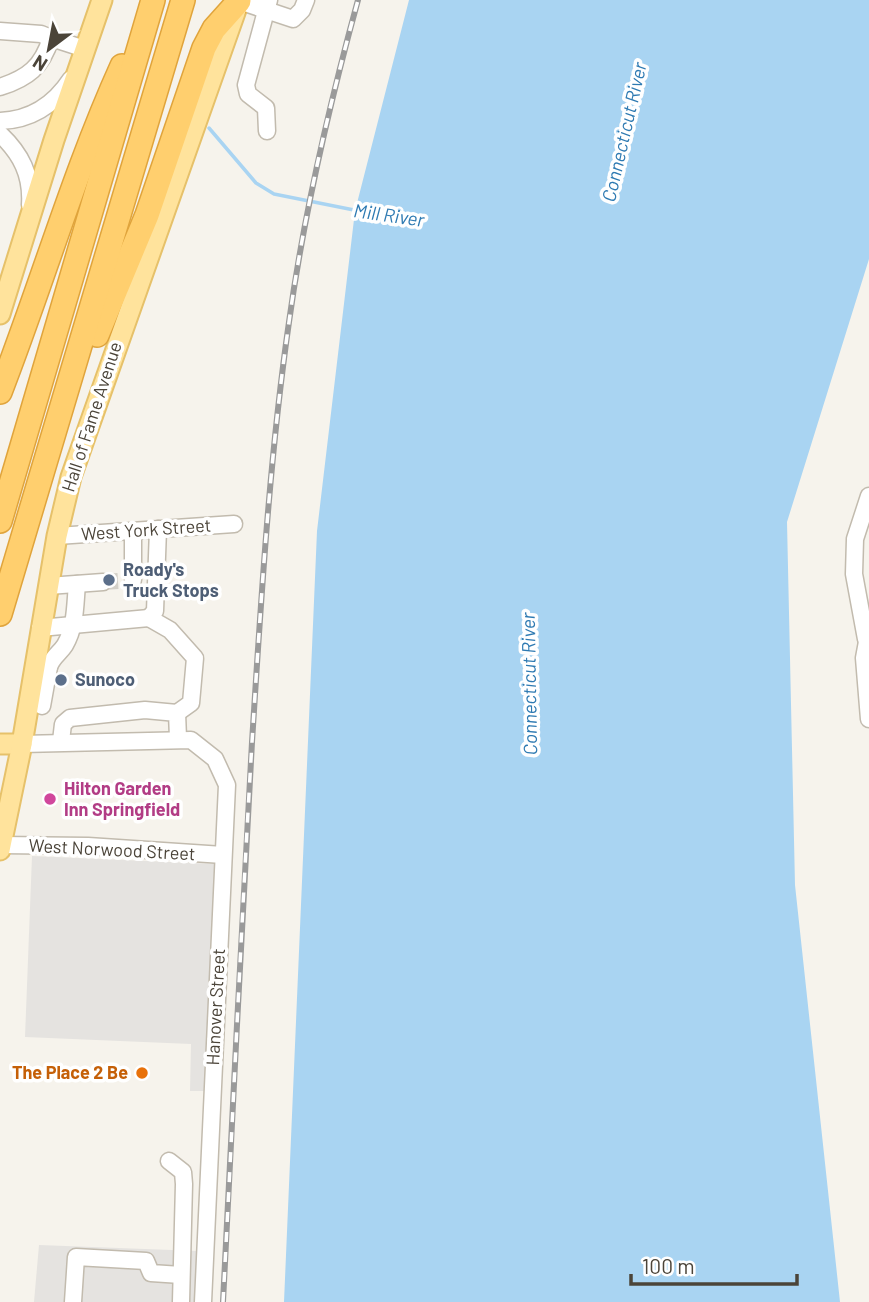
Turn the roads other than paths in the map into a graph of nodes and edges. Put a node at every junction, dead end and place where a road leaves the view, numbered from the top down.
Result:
1 (102, 0) edge
2 (153, 0) edge
3 (183, 0) edge
4 (239, 0) edge
5 (306, 0) edge
6 (267, 4) edge
7 (0, 31) edge
8 (51, 38) junction
9 (82, 57) junction
10 (0, 87) edge
11 (0, 121) edge
12 (267, 131) dead end
13 (0, 134) edge
14 (30, 218) junction
15 (0, 314) edge
16 (0, 392) edge
17 (56, 432) junction
18 (869, 496) edge
19 (0, 521) edge
20 (234, 524) dead end
21 (158, 529) junction
22 (133, 531) junction
23 (57, 536) junction
24 (156, 578) junction
25 (118, 581) junction
26 (77, 584) junction
27 (48, 586) junction
28 (0, 614) edge
29 (149, 618) junction
30 (74, 626) junction
31 (40, 628) junction
32 (868, 636) edge
33 (866, 665) edge
34 (42, 666) junction
35 (35, 705) junction
36 (177, 713) junction
37 (869, 719) edge
38 (67, 720) junction
39 (177, 738) junction
40 (61, 741) junction
41 (0, 744) edge
42 (22, 744) junction
43 (0, 848) edge
44 (223, 855) junction
45 (169, 1161) dead end
46 (181, 1275) junction
47 (74, 1302) edge
48 (181, 1302) edge
49 (203, 1302) edge

1 - 9 main road
2 - 16 highway
2 - 19 highway
3 - 17 highway
4 - 6 street
4 - 17 highway
4 - 23 main road, Hall of Fame Avenue
5 - 6 street
6 - 12 street
7 - 8 street
8 - 9 street
8 - 10 street
9 - 11 street
9 - 14 main road
13 - 14 street
14 - 15 main road
17 - 28 highway
18 - 32 street
20 - 21 street, West York Street
21 - 22 street, West York Street
21 - 24 street
22 - 23 street, West York Street
22 - 25 street
23 - 27 main road, Hall of Fame Avenue
24 - 25 street
24 - 29 street
25 - 26 street
26 - 27 street
26 - 30 street
27 - 31 main road, Hall of Fame Avenue
29 - 30 street
29 - 36 street
30 - 31 street
30 - 34 street
31 - 34 main road, Hall of Fame Avenue
32 - 33 street
33 - 37 street
34 - 35 main road, Hall of Fame Avenue
35 - 38 street
35 - 42 main road, Hall of Fame Avenue
36 - 38 street
36 - 39 street
38 - 40 street
39 - 40 street
39 - 44 street, Hanover Street
40 - 42 street
41 - 42 main road
42 - 43 main road, Hall of Fame Avenue
43 - 44 street, West Norwood Street
44 - 49 street, Hanover Street
45 - 46 street
46 - 47 street
46 - 48 street

